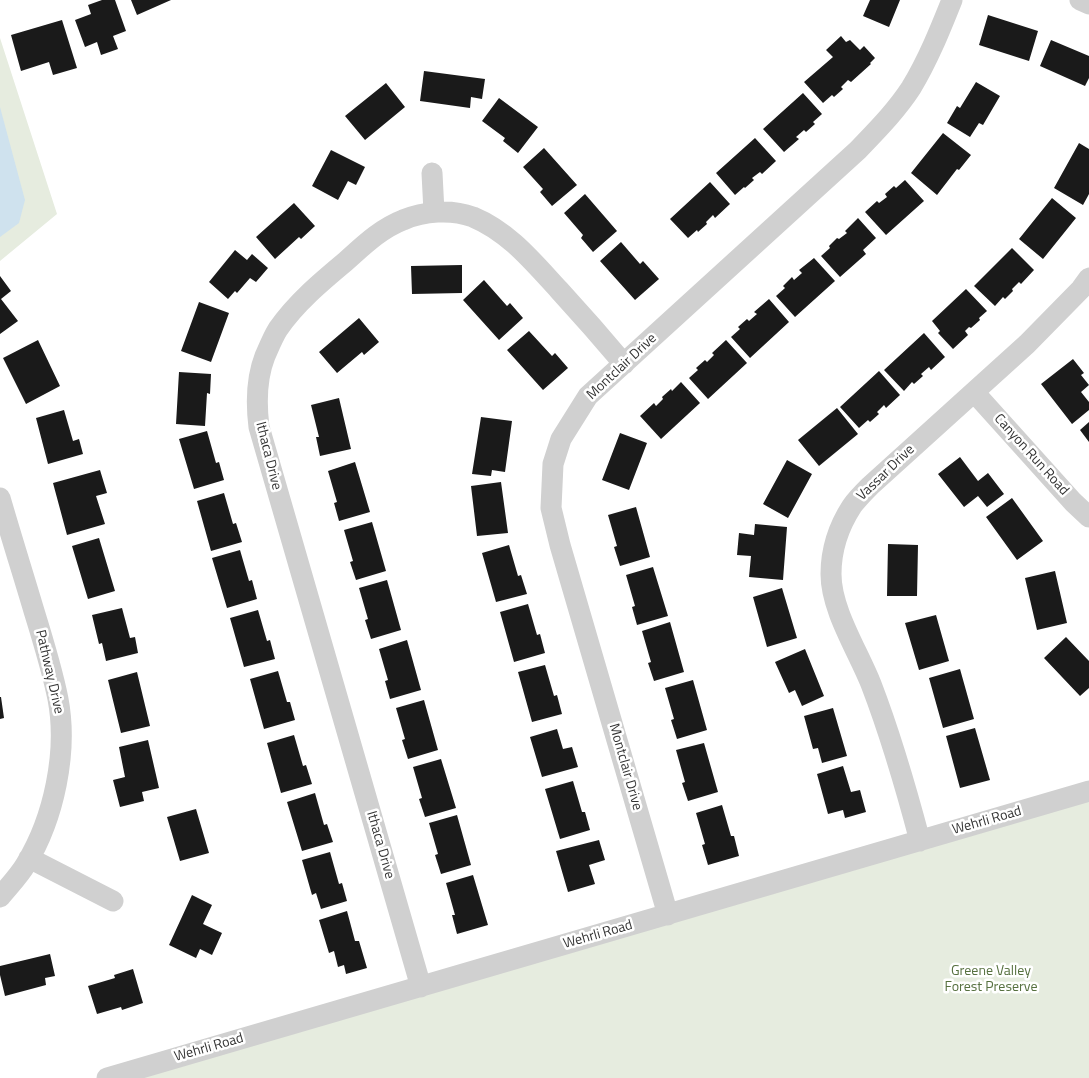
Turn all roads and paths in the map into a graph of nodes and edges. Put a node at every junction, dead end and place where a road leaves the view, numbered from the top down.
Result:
1 (952, 0) edge
2 (1080, 0) edge
3 (1089, 4) edge
4 (432, 173) dead end
5 (434, 212) junction
6 (1089, 278) edge
7 (624, 364) junction
8 (974, 392) junction
9 (0, 498) edge
10 (1089, 517) edge
11 (1089, 791) edge
12 (920, 841) junction
13 (29, 858) junction
14 (0, 897) edge
15 (113, 901) dead end
16 (668, 915) junction
17 (421, 986) junction
18 (107, 1078) edge

1 - 7 street, Montclair Drive
2 - 3 street
4 - 5 street
5 - 7 street, Ithaca Drive
5 - 17 street, Ithaca Drive
6 - 8 street, Vassar Drive
7 - 16 street, Montclair Drive
8 - 10 street, Canyon Run Road
8 - 12 street, Vassar Drive
9 - 13 street, Pathway Drive
11 - 12 street, Wehrli Road
12 - 16 street, Wehrli Road
13 - 14 street, Pathway Drive
13 - 15 street
16 - 17 street, Wehrli Road
17 - 18 street, Wehrli Road

